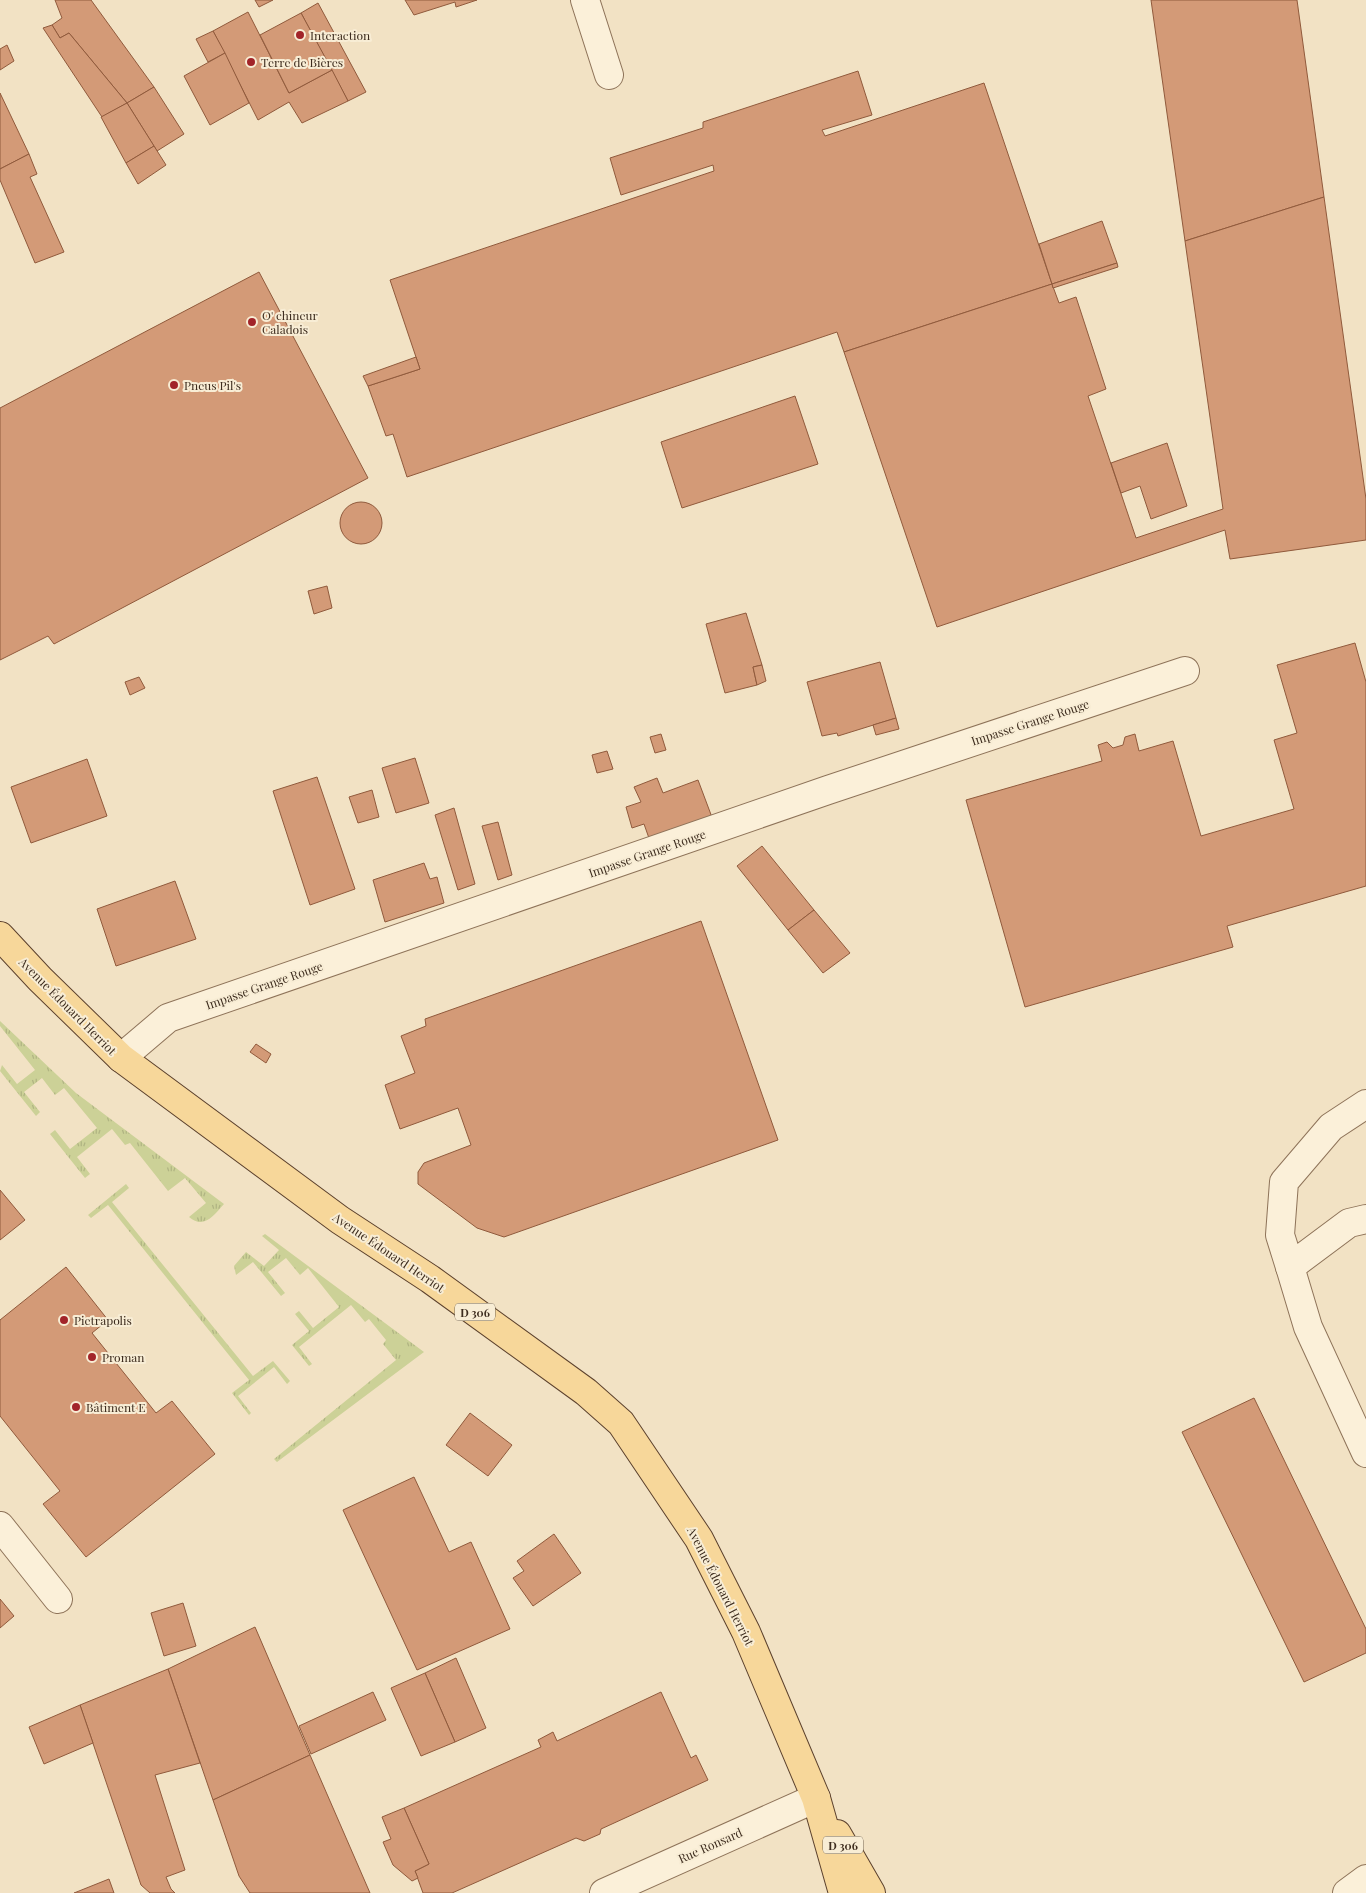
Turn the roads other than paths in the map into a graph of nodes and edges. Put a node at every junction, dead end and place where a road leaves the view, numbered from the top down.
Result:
1 (585, 0) edge
2 (608, 75) dead end
3 (1184, 671) dead end
4 (0, 936) edge
5 (121, 1058) junction
6 (1366, 1104) edge
7 (1366, 1220) edge
8 (1290, 1267) junction
9 (1366, 1453) edge
10 (0, 1526) edge
11 (58, 1599) dead end
12 (816, 1798) junction
13 (1366, 1879) edge
14 (604, 1893) edge
15 (843, 1893) edge
16 (871, 1893) edge
17 (1348, 1893) edge

1 - 2 street
3 - 5 street, Impasse Grange Rouge
4 - 5 main road, Avenue Édouard Herriot / D 306
5 - 12 main road, Avenue Édouard Herriot / D 306
6 - 8 street
7 - 8 street
8 - 9 street
10 - 11 street
12 - 14 street, Rue Ronsard
12 - 15 main road, Avenue Édouard Herriot / D 306
12 - 16 main road, Avenue Édouard Herriot / D 306
13 - 17 street

